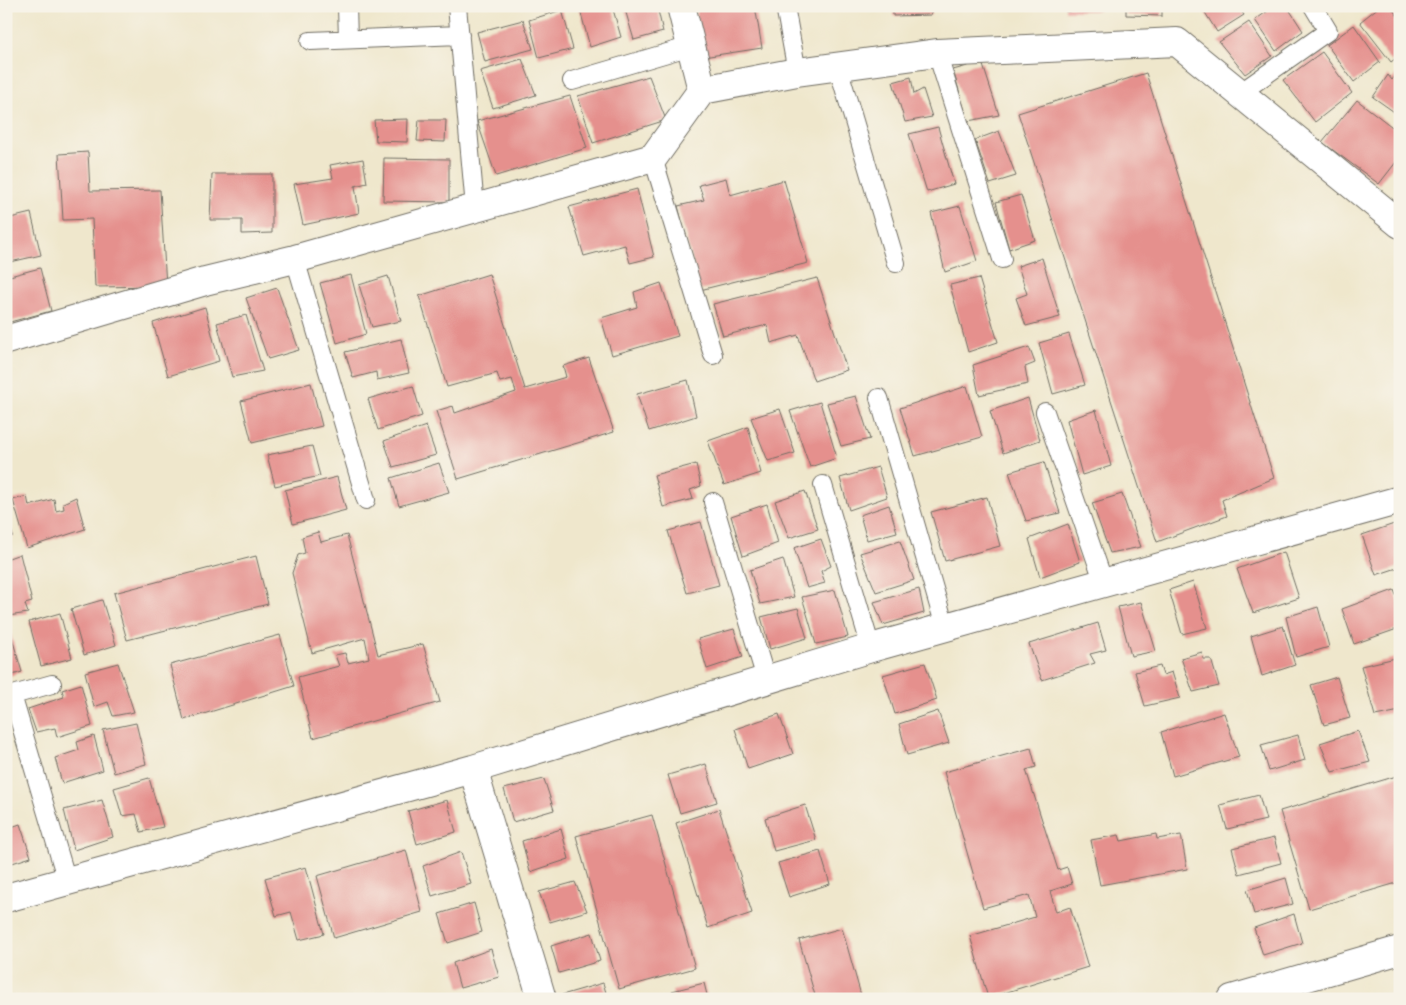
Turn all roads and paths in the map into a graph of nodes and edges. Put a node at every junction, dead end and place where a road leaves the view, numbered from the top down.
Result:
1 (347, 6) edge
2 (457, 6) edge
3 (681, 6) edge
4 (785, 6) edge
5 (1313, 6) edge
6 (460, 35) junction
7 (348, 39) junction
8 (310, 41) dead end
9 (691, 46) junction
10 (937, 53) junction
11 (838, 67) junction
12 (797, 72) junction
13 (572, 81) dead end
14 (702, 90) junction
15 (1240, 93) junction
16 (653, 158) junction
17 (475, 208) junction
18 (1400, 224) edge
19 (295, 258) junction
20 (1002, 259) dead end
21 (896, 263) dead end
22 (6, 340) edge
23 (714, 355) dead end
24 (879, 398) dead end
25 (1045, 412) dead end
26 (822, 485) dead end
27 (366, 500) dead end
28 (1400, 500) edge
29 (713, 502) dead end
30 (1104, 583) junction
31 (945, 627) junction
32 (871, 648) junction
33 (766, 680) junction
34 (52, 684) dead end
35 (9, 696) edge
36 (473, 769) junction
37 (68, 881) junction
38 (6, 898) edge
39 (1400, 950) edge
40 (542, 999) edge
41 (1232, 999) edge

1 - 7 lane
2 - 6 lane
3 - 9 street
4 - 12 lane
5 - 15 lane
6 - 7 lane
6 - 17 lane
7 - 8 lane
9 - 13 lane
9 - 14 street
10 - 11 street
10 - 15 street
10 - 20 lane
11 - 12 street
11 - 21 lane
12 - 14 street
14 - 16 street
15 - 18 street
16 - 17 street
16 - 23 lane
17 - 19 street
19 - 22 street
19 - 27 lane
24 - 31 lane
25 - 30 lane
26 - 32 lane
28 - 30 street
29 - 33 lane
30 - 31 street
31 - 32 street
32 - 33 street
33 - 36 street
34 - 35 lane
35 - 37 lane
36 - 37 street
36 - 40 street
37 - 38 street
39 - 41 street

